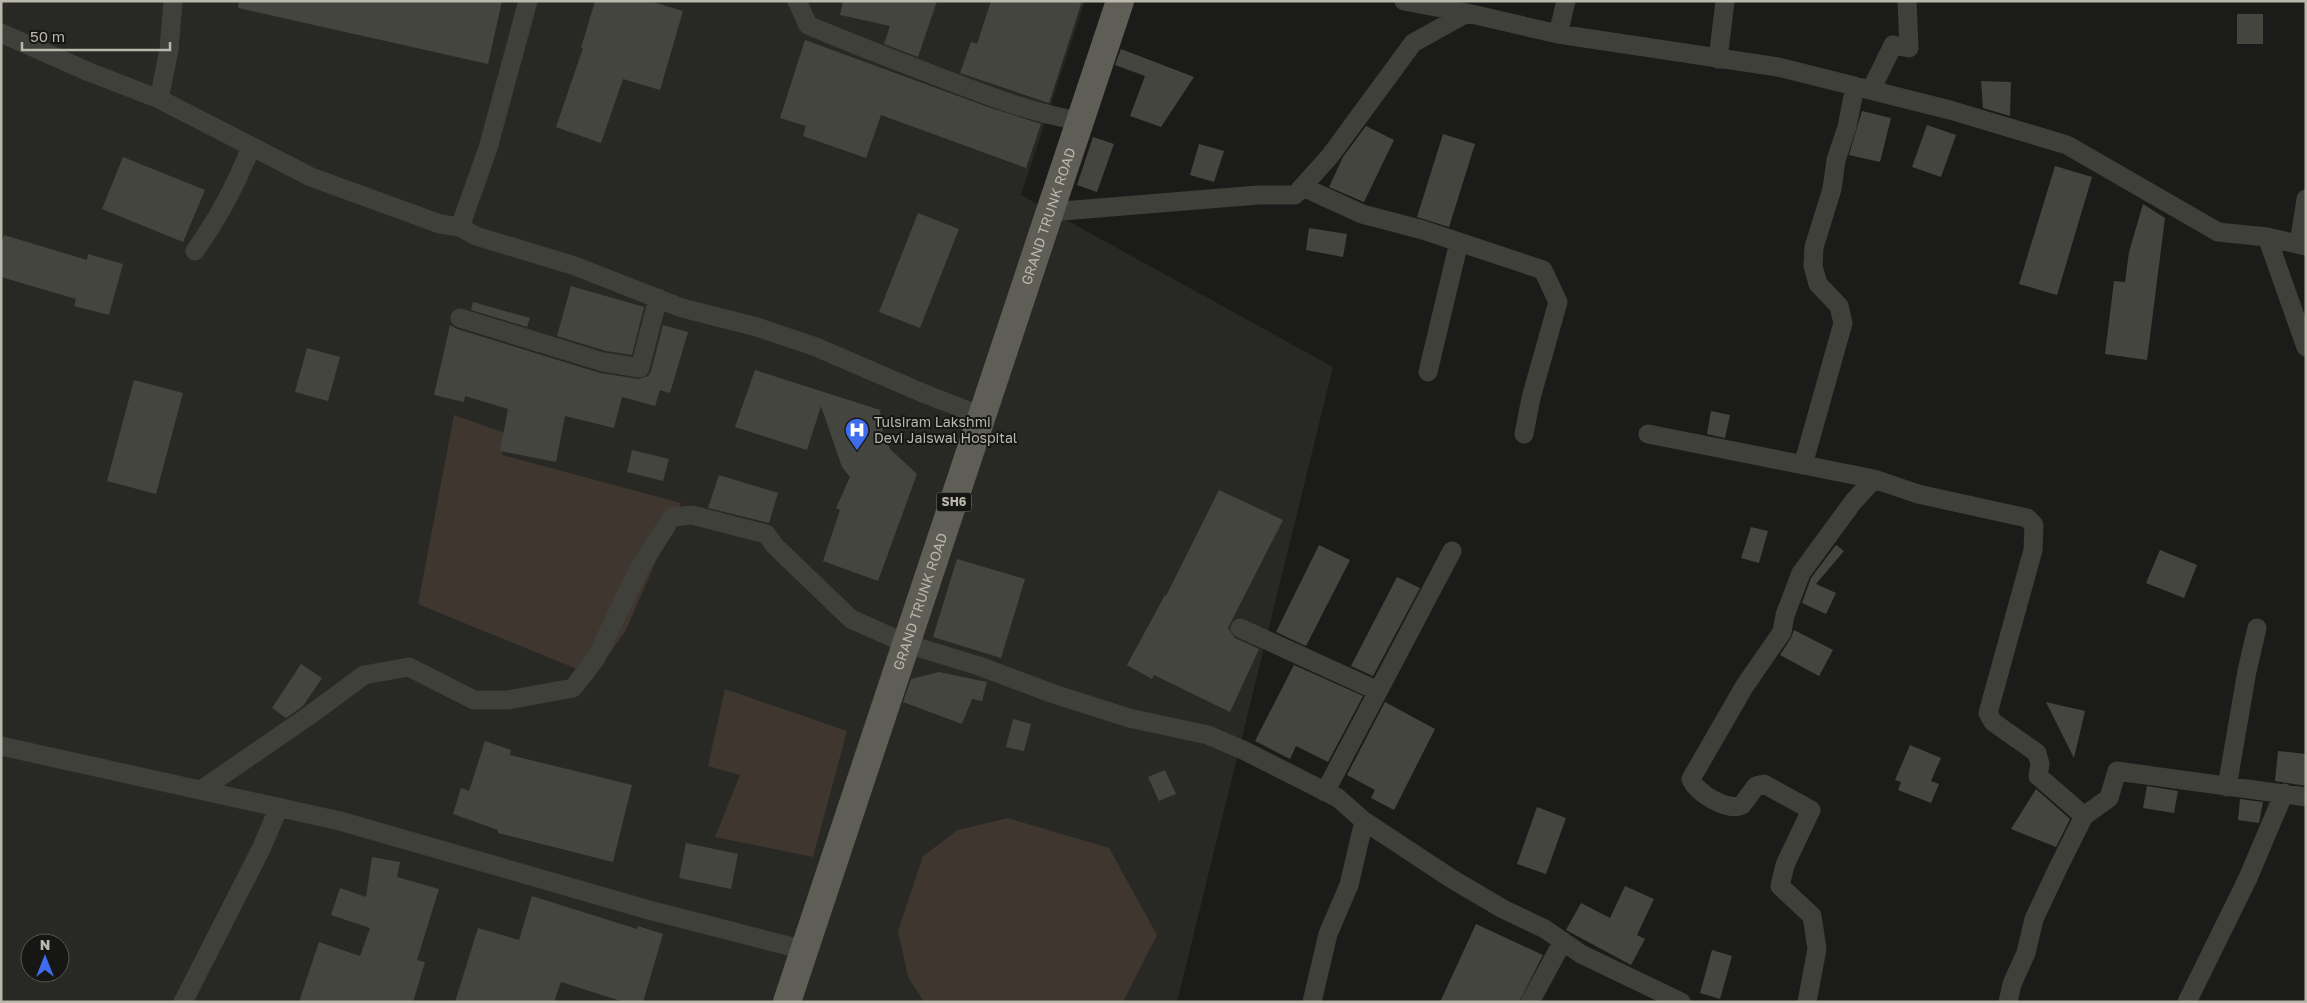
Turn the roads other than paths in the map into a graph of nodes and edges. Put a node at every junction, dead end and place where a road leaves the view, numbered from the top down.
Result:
1 (173, 1) edge
2 (528, 1) edge
3 (797, 1) edge
4 (1120, 1) edge
5 (1404, 1) edge
6 (1566, 1) edge
7 (1725, 1) edge
8 (1907, 1) edge
9 (1466, 13) junction
10 (1, 33) edge
11 (1558, 34) junction
12 (1718, 58) junction
13 (1863, 88) junction
14 (159, 99) junction
15 (1080, 121) junction
16 (250, 147) junction
17 (1302, 187) junction
18 (2306, 200) edge
19 (1050, 212) junction
20 (460, 227) junction
21 (2267, 237) junction
22 (1459, 242) junction
23 (2303, 245) edge
24 (195, 251) dead end
25 (658, 298) junction
26 (460, 318) dead end
27 (2306, 347) edge
28 (1428, 372) dead end
29 (982, 416) junction
30 (1524, 434) dead end
31 (1648, 434) dead end
32 (1803, 465) junction
33 (1874, 479) junction
34 (1452, 551) dead end
35 (1240, 628) dead end
36 (2257, 628) dead end
37 (907, 644) junction
38 (1378, 691) junction
39 (1, 746) edge
40 (2227, 787) junction
41 (201, 790) junction
42 (1325, 792) junction
43 (2284, 793) junction
44 (2306, 797) edge
45 (279, 807) junction
46 (2084, 816) junction
47 (1364, 821) junction
48 (1563, 941) junction
49 (804, 950) junction
50 (183, 1002) edge
51 (787, 1002) edge
52 (1312, 1002) edge
53 (1530, 1002) edge
54 (1681, 1002) edge
55 (1807, 1002) edge
56 (2008, 1002) edge
57 (2187, 1002) edge

1 - 14 street
2 - 20 street
3 - 15 street
4 - 15 main road, GRAND TRUNK ROAD / SH6
5 - 9 street
6 - 11 street
7 - 12 street
8 - 13 street
9 - 11 street
9 - 17 street
10 - 14 street
11 - 12 street
12 - 13 street
13 - 21 street
13 - 32 street
14 - 16 street
15 - 19 main road, GRAND TRUNK ROAD / SH6
16 - 20 street
16 - 24 street
17 - 19 street
17 - 22 street
18 - 23 street
19 - 29 main road, GRAND TRUNK ROAD / SH6
20 - 25 street
21 - 23 street
21 - 27 street
22 - 28 street
22 - 30 street
25 - 26 street
25 - 29 street
29 - 37 main road, GRAND TRUNK ROAD / SH6
31 - 32 street
32 - 33 street
33 - 46 street
33 - 55 street
34 - 38 street
35 - 38 street
36 - 40 street
37 - 41 street
37 - 42 street
37 - 49 main road, GRAND TRUNK ROAD / SH6
38 - 42 street
39 - 41 street
40 - 43 street
40 - 46 street
41 - 45 street
42 - 47 street
43 - 44 street
43 - 57 street
45 - 49 street
45 - 50 street
46 - 56 street
47 - 48 street
47 - 52 street
48 - 53 street
48 - 54 street
49 - 51 main road, GRAND TRUNK ROAD / SH6

